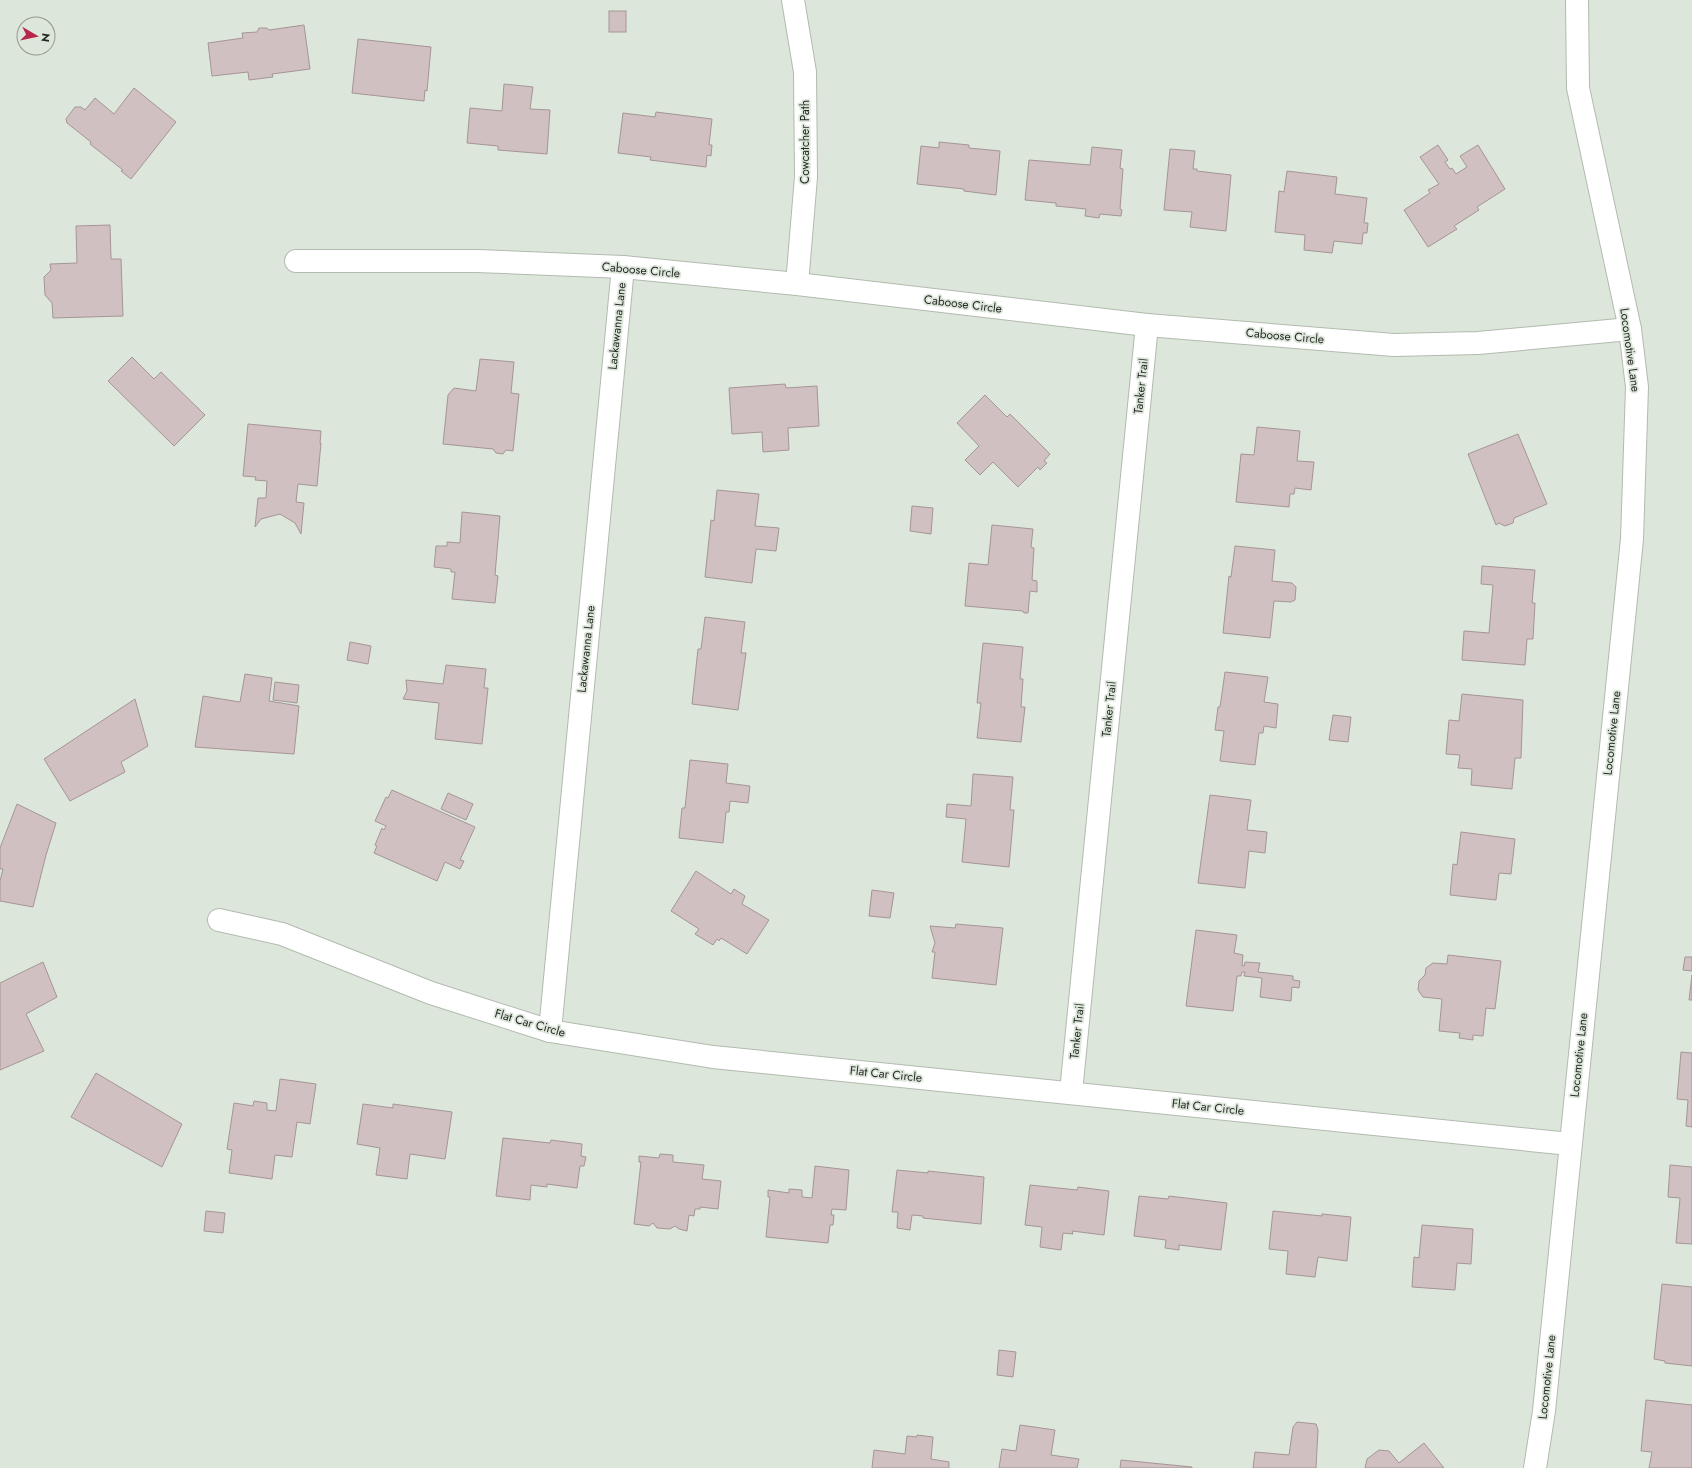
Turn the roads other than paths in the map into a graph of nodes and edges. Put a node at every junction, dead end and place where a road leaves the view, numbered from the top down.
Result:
1 (793, 0) edge
2 (1577, 0) edge
3 (296, 261) dead end
4 (623, 267) junction
5 (797, 284) junction
6 (1147, 325) junction
7 (1630, 329) junction
8 (219, 920) dead end
9 (550, 1031) junction
10 (1071, 1092) junction
11 (1570, 1144) junction
12 (1535, 1468) edge

1 - 5 street, Cowcatcher Path
2 - 7 street, Locomotive Lane
3 - 4 street, Caboose Circle
4 - 5 street, Caboose Circle
4 - 9 street, Lackawanna Lane
5 - 6 street, Caboose Circle
6 - 7 street, Caboose Circle
6 - 10 street, Tanker Trail
7 - 11 street, Locomotive Lane
8 - 9 street, Flat Car Circle
9 - 10 street, Flat Car Circle
10 - 11 street, Flat Car Circle
11 - 12 street, Locomotive Lane

